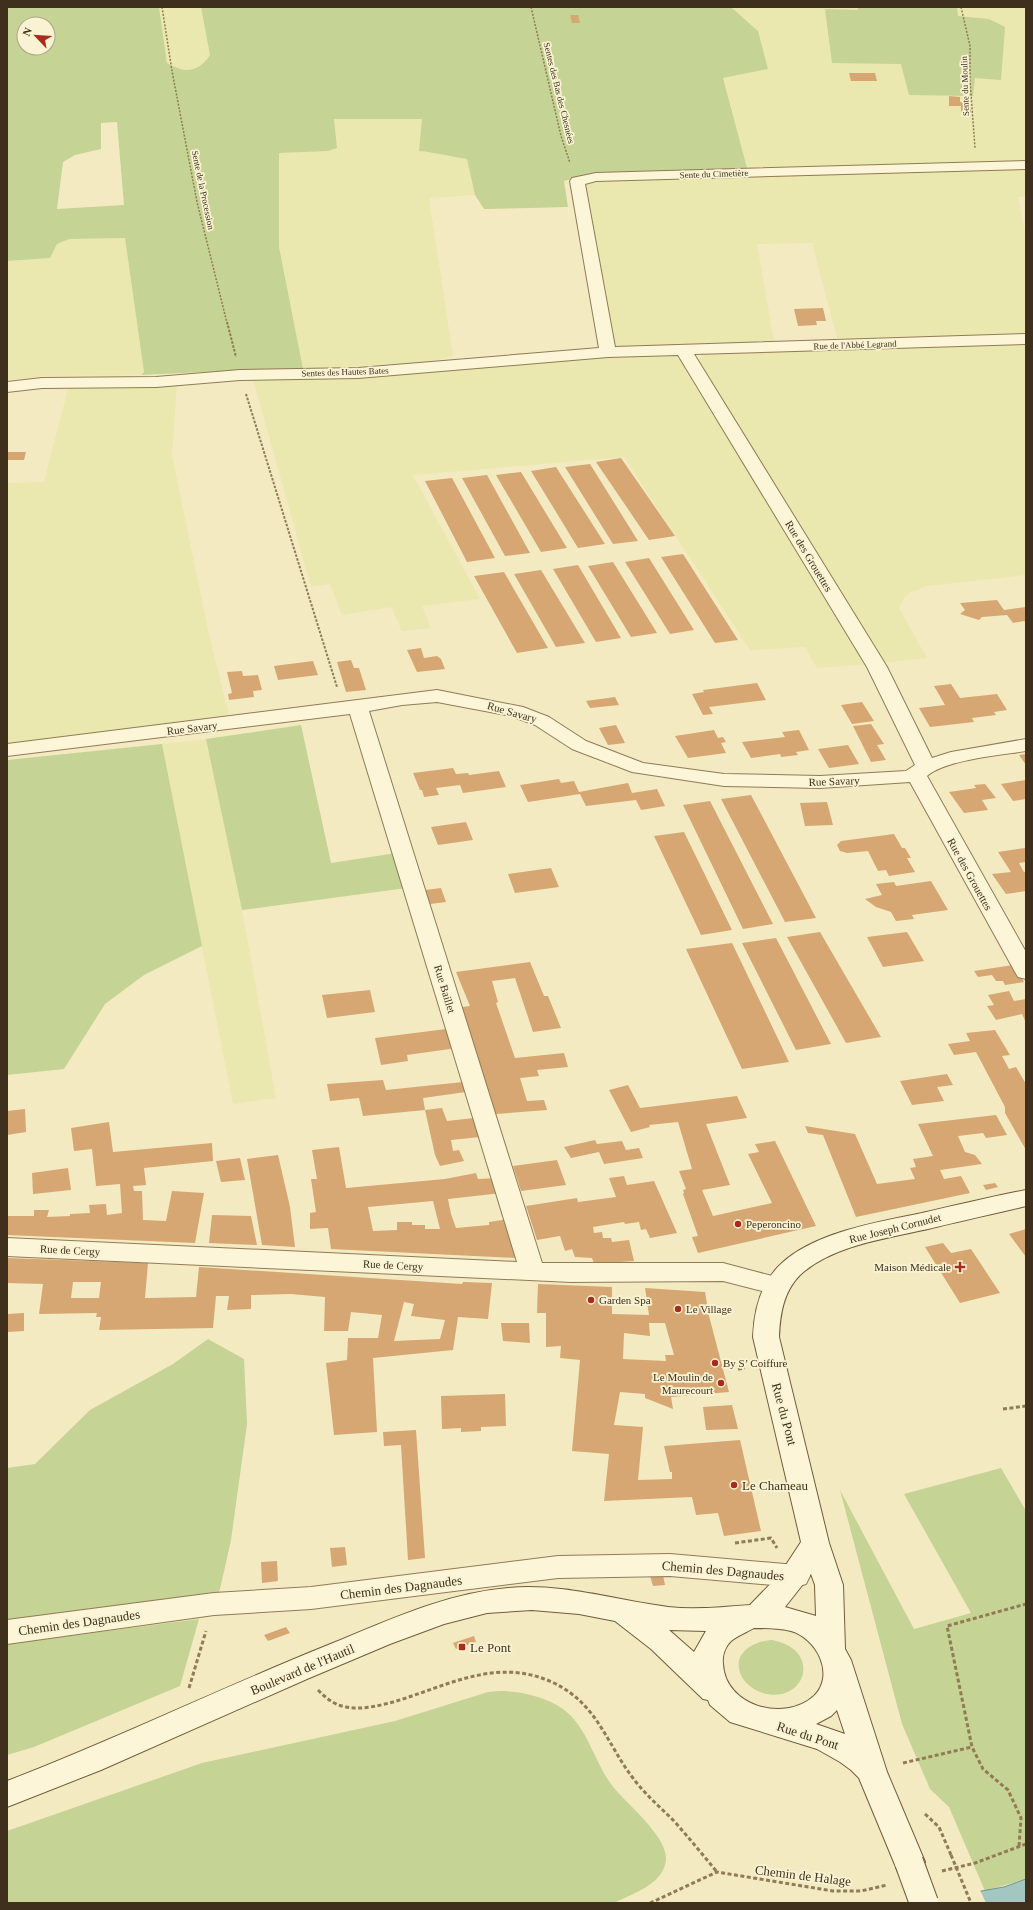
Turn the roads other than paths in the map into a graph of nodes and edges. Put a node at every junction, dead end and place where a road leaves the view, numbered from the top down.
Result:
1 (1026, 165) edge
2 (1026, 339) edge
3 (684, 351) junction
4 (608, 352) junction
5 (7, 387) edge
6 (351, 708) junction
7 (1026, 744) edge
8 (7, 750) edge
9 (921, 771) junction
10 (1026, 972) edge
11 (1026, 1198) edge
12 (7, 1247) edge
13 (532, 1271) junction
14 (778, 1286) junction
15 (815, 1543) junction
16 (796, 1576) junction
17 (610, 1609) junction
18 (754, 1616) junction
19 (7, 1632) edge
20 (834, 1658) junction
21 (722, 1699) junction
22 (759, 1720) junction
23 (872, 1772) junction
24 (7, 1794) edge
25 (924, 1903) edge

1 - 4 street, Sente du Cimetière
2 - 3 street, Rue de l'Abbé Legrand
3 - 4 street, Sentes des Hautes Bates
3 - 9 street, Rue des Grouettes
4 - 5 street, Sentes des Hautes Bates
6 - 8 street, Rue Savary
6 - 9 street, Rue Savary
6 - 13 street, Rue Baillet
7 - 9 street, Rue Savary
9 - 10 street, Rue des Grouettes
11 - 14 street, Rue Joseph Cornudet
12 - 13 street, Rue de Cergy
13 - 14 street, Rue de Cergy
14 - 15 street, Rue du Pont
15 - 16 street
15 - 20 street, Rue du Pont
16 - 18 street
16 - 19 street, Chemin des Dagnaudes
17 - 18 street, Boulevard de l'Hautil
17 - 21 street, Boulevard de l'Hautil
17 - 24 street, Boulevard de l'Hautil
18 - 20 street
18 - 21 street
20 - 22 street
20 - 23 street, Rue du Pont
21 - 22 street
22 - 23 street, Rue du Pont
23 - 25 street, Rue du Pont, bridge

